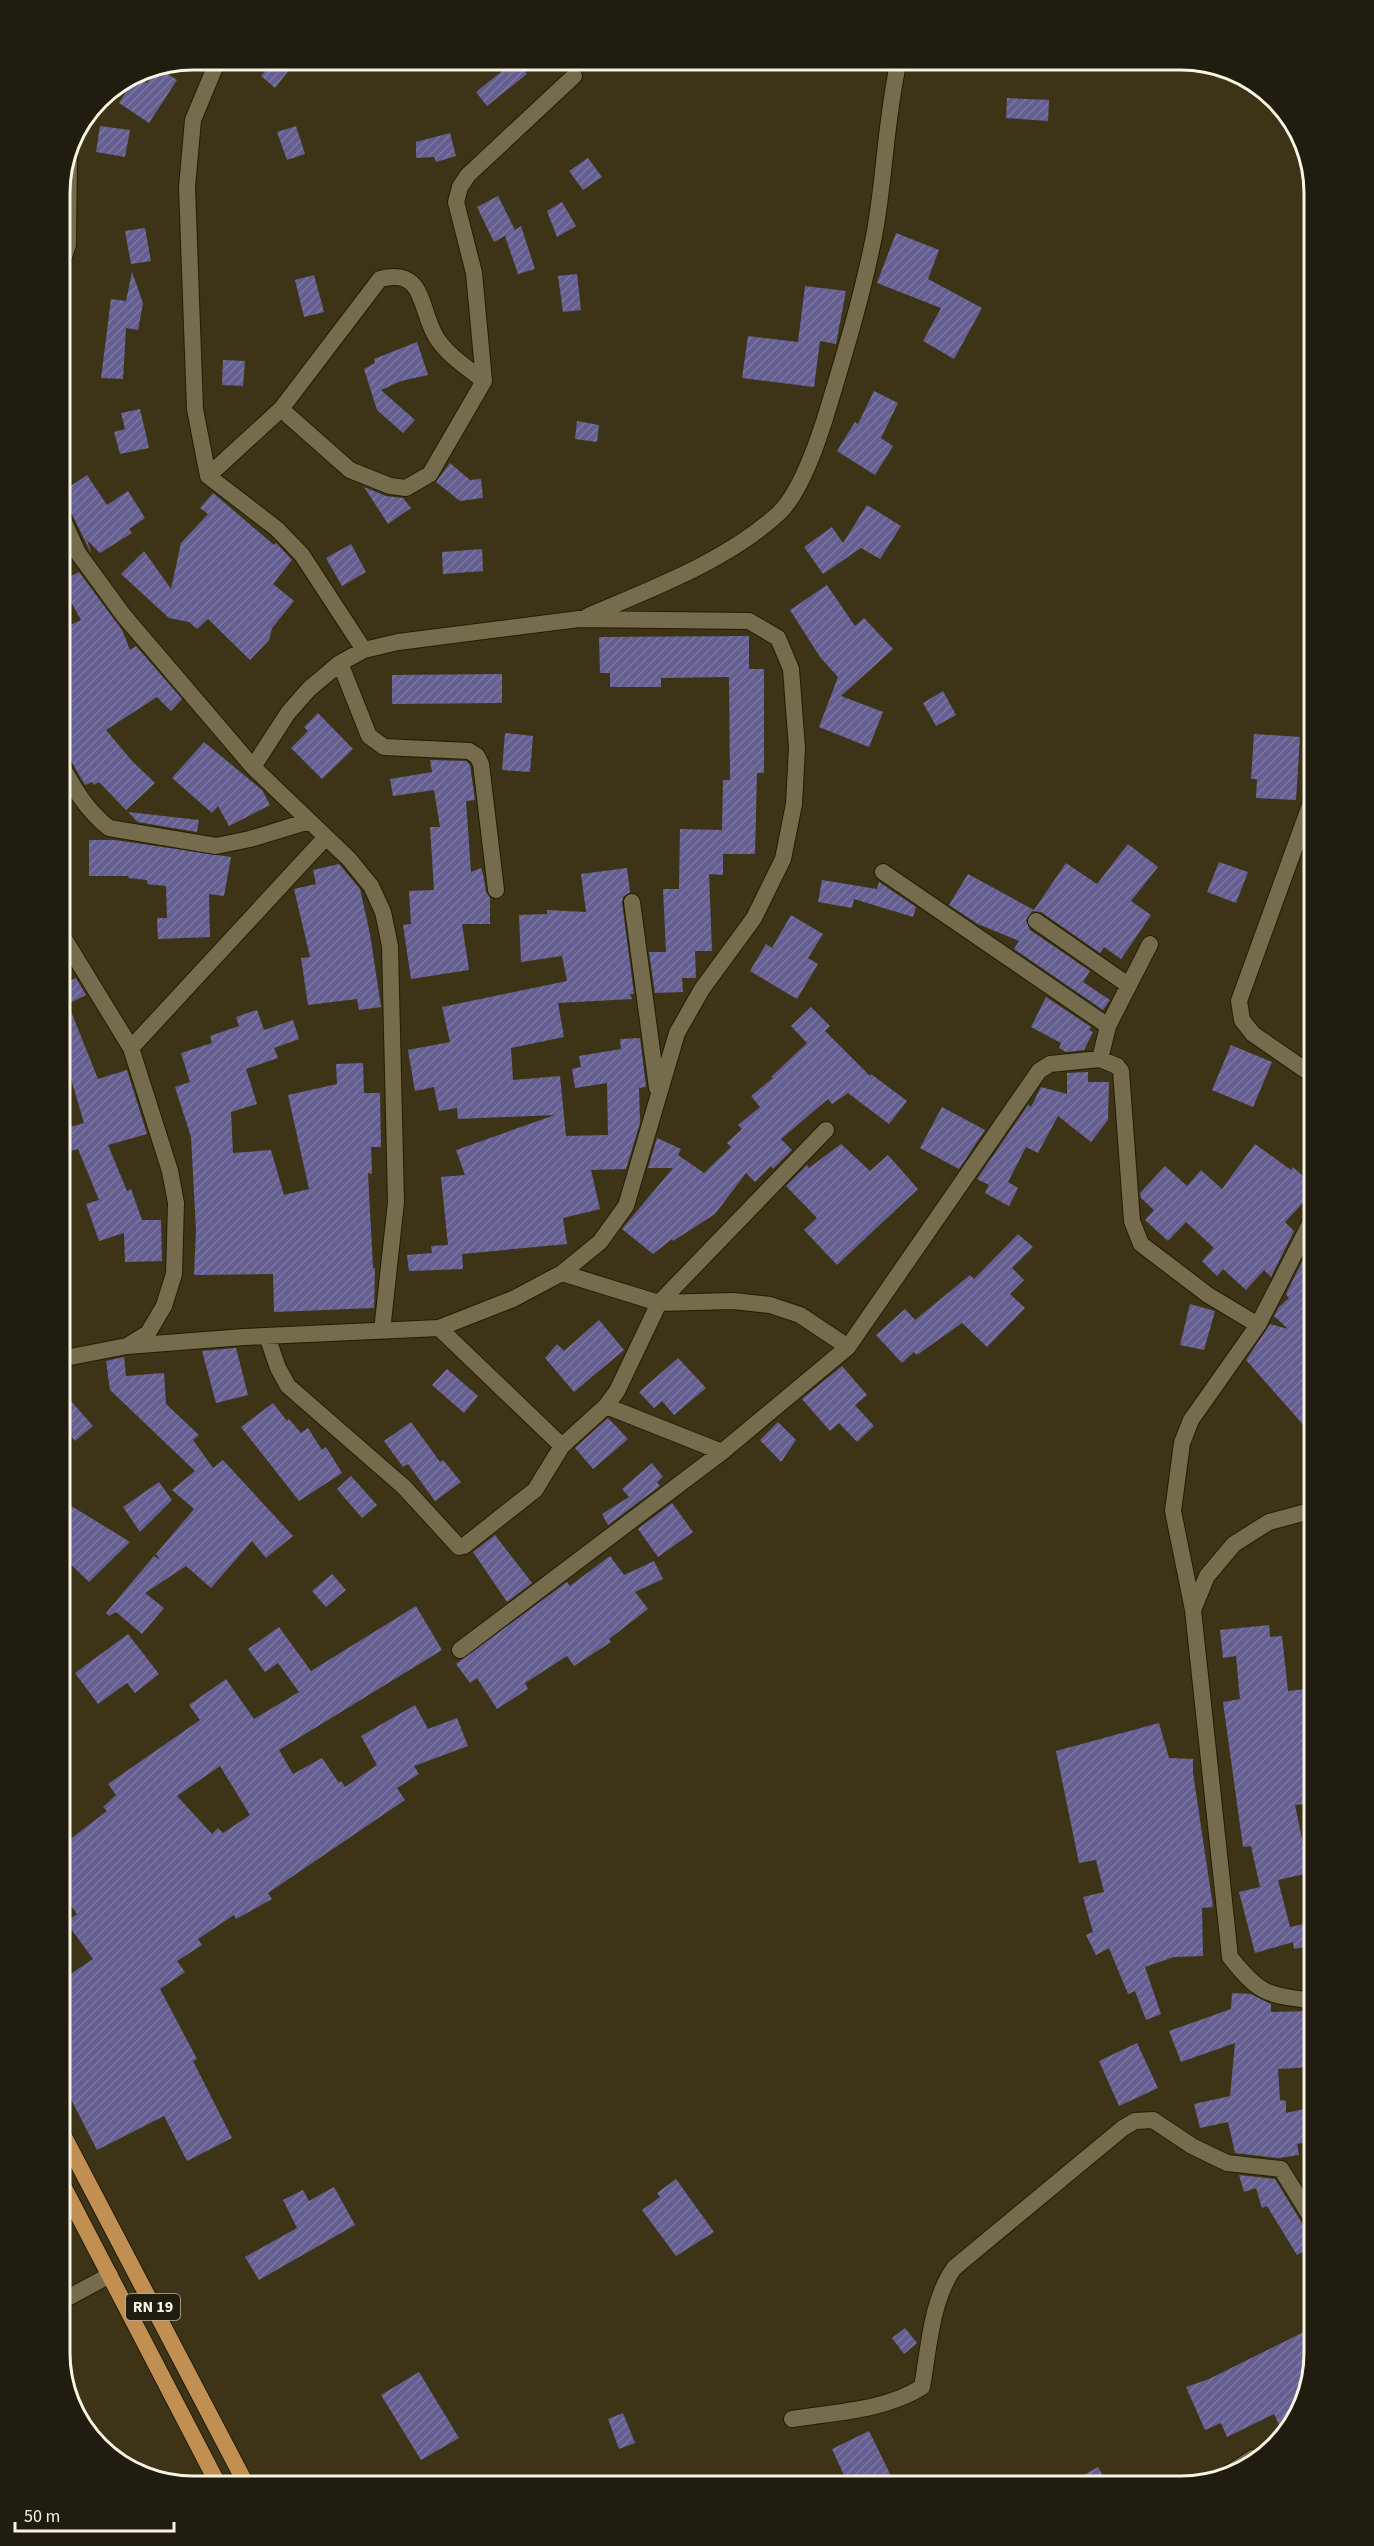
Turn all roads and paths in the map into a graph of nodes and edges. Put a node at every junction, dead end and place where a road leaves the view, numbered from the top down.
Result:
1 (215, 70) edge
2 (897, 71) edge
3 (574, 76) dead end
4 (484, 381) junction
5 (281, 409) junction
6 (208, 476) junction
7 (71, 537) edge
8 (579, 620) junction
9 (364, 650) junction
10 (340, 663) junction
11 (253, 767) junction
12 (71, 783) edge
13 (1304, 819) edge
14 (309, 821) junction
15 (326, 837) junction
16 (883, 872) dead end
17 (496, 890) dead end
18 (632, 902) dead end
19 (1036, 921) dead end
20 (1150, 944) dead end
21 (71, 949) edge
22 (1128, 985) junction
23 (1108, 1026) junction
24 (131, 1048) junction
25 (1100, 1059) junction
26 (1304, 1069) edge
27 (658, 1095) junction
28 (826, 1130) dead end
29 (1304, 1235) edge
30 (562, 1273) junction
31 (658, 1303) junction
32 (1258, 1325) junction
33 (439, 1328) junction
34 (382, 1331) junction
35 (267, 1336) junction
36 (127, 1346) junction
37 (848, 1347) junction
38 (70, 1357) edge
39 (606, 1406) junction
40 (562, 1446) junction
41 (722, 1452) junction
42 (1304, 1513) edge
43 (1193, 1610) junction
44 (460, 1650) dead end
45 (1304, 2000) edge
46 (70, 2148) edge
47 (70, 2199) edge
48 (1304, 2206) edge
49 (124, 2248) junction
50 (101, 2257) junction
51 (110, 2275) junction
52 (143, 2286) junction
53 (120, 2294) junction
54 (70, 2297) edge
55 (792, 2420) dead end
56 (213, 2475) edge
57 (241, 2475) edge

1 - 6 street
2 - 8 street
3 - 4 street
4 - 5 street
4 - 5 street
5 - 6 street
6 - 9 street
7 - 11 street
8 - 9 street
8 - 27 street
9 - 10 street
10 - 11 street
10 - 17 street
11 - 14 street
12 - 14 street
13 - 26 street
14 - 15 street
15 - 24 street
15 - 34 street
16 - 23 street
18 - 27 street
19 - 22 street
20 - 22 street
21 - 24 street
22 - 23 street
23 - 25 street
24 - 36 street
25 - 32 street
25 - 37 street
27 - 30 street
28 - 31 street
29 - 32 street
30 - 31 street
30 - 33 street
31 - 37 street
31 - 39 street
32 - 43 street
33 - 34 street
33 - 40 street
34 - 35 street
35 - 36 street
35 - 40 street
36 - 38 street
37 - 41 street
39 - 40 street
39 - 41 street
41 - 44 street
42 - 43 street
43 - 45 street
46 - 49 main road, RN 19
47 - 50 main road, RN 19
48 - 55 street
49 - 50 main road
49 - 52 main road, RN 19
50 - 51 main road, RN 19
51 - 53 main road, RN 19
51 - 54 street
52 - 53 main road
52 - 57 main road, RN 19
53 - 56 main road, RN 19

